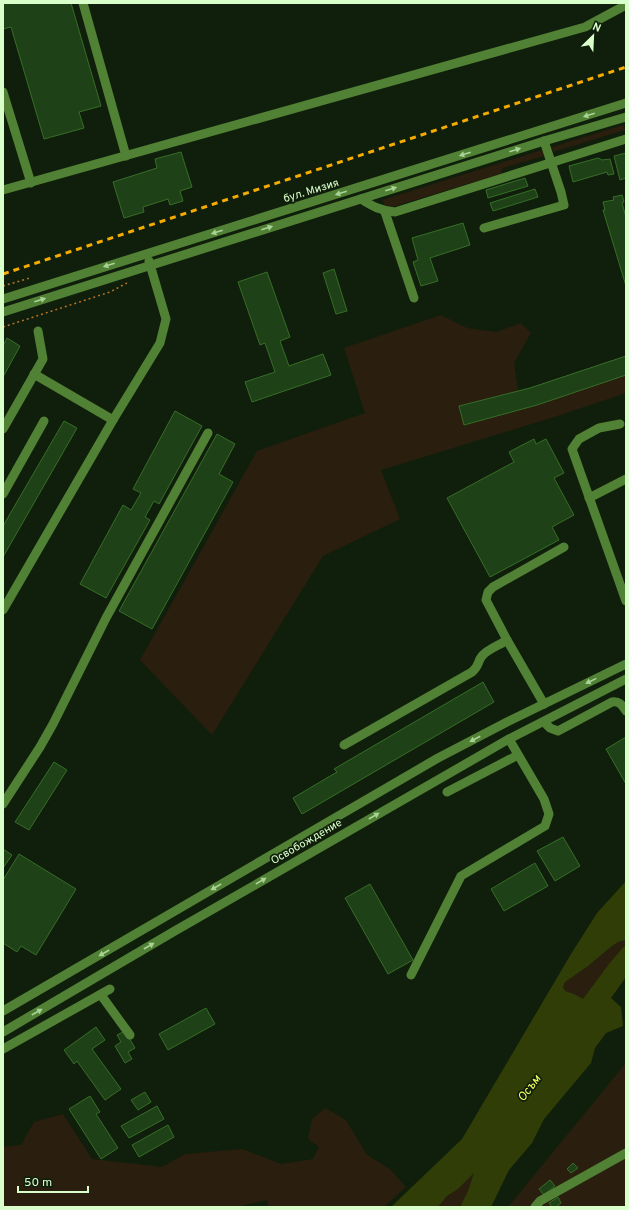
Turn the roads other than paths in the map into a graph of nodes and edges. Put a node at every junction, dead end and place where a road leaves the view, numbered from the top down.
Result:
1 (83, 3) edge
2 (626, 5) edge
3 (3, 92) edge
4 (626, 103) edge
5 (626, 117) edge
6 (626, 139) edge
7 (544, 141) junction
8 (126, 156) junction
9 (551, 163) junction
10 (31, 183) junction
11 (3, 190) edge
12 (361, 199) junction
13 (385, 212) junction
14 (484, 228) dead end
15 (147, 254) junction
16 (150, 266) junction
17 (414, 298) dead end
18 (3, 299) edge
19 (3, 312) edge
20 (38, 331) dead end
21 (34, 374) junction
22 (113, 420) junction
23 (44, 421) dead end
24 (620, 424) dead end
25 (3, 429) edge
26 (208, 433) dead end
27 (626, 479) edge
28 (3, 494) edge
29 (589, 498) junction
30 (564, 547) dead end
31 (6, 599) edge
32 (626, 601) edge
33 (3, 610) edge
34 (507, 640) junction
35 (626, 664) edge
36 (626, 680) edge
37 (544, 704) junction
38 (626, 711) edge
39 (544, 722) junction
40 (510, 739) junction
41 (344, 745) dead end
42 (518, 755) junction
43 (447, 792) dead end
44 (3, 804) edge
45 (411, 975) dead end
46 (110, 989) dead end
47 (101, 995) junction
48 (3, 1011) edge
49 (3, 1032) edge
50 (130, 1035) dead end
51 (3, 1049) edge
52 (626, 1153) edge
53 (535, 1207) edge

1 - 8 street
2 - 8 street
3 - 10 street
4 -> 15 street, бул. Мизия
5 - 7 street
6 - 9 street
7 - 9 street
12 -> 7 street
8 - 10 street
9 - 13 street
9 - 14 street
10 - 11 street
12 - 13 street
16 -> 12 street
13 - 17 street
15 - 16 street
15 -> 18 street, бул. Мизия
19 -> 16 street
16 - 22 street
20 - 21 street
21 - 22 street
21 - 25 street
22 - 31 street
23 - 28 street
24 - 29 street
26 - 44 street
27 - 29 street
29 - 32 street
30 - 34 street
31 - 33 street
34 - 37 street
34 - 41 street
35 -> 37 street, Освобождение
36 - 39 street, Освобождение
37 -> 48 street, Освобождение
38 - 39 street
39 - 40 street, Освобождение
40 - 42 street
49 -> 40 street, Освобождение
42 - 43 street
42 - 45 street
46 - 47 street
47 - 50 street
47 - 51 street
52 - 53 street

